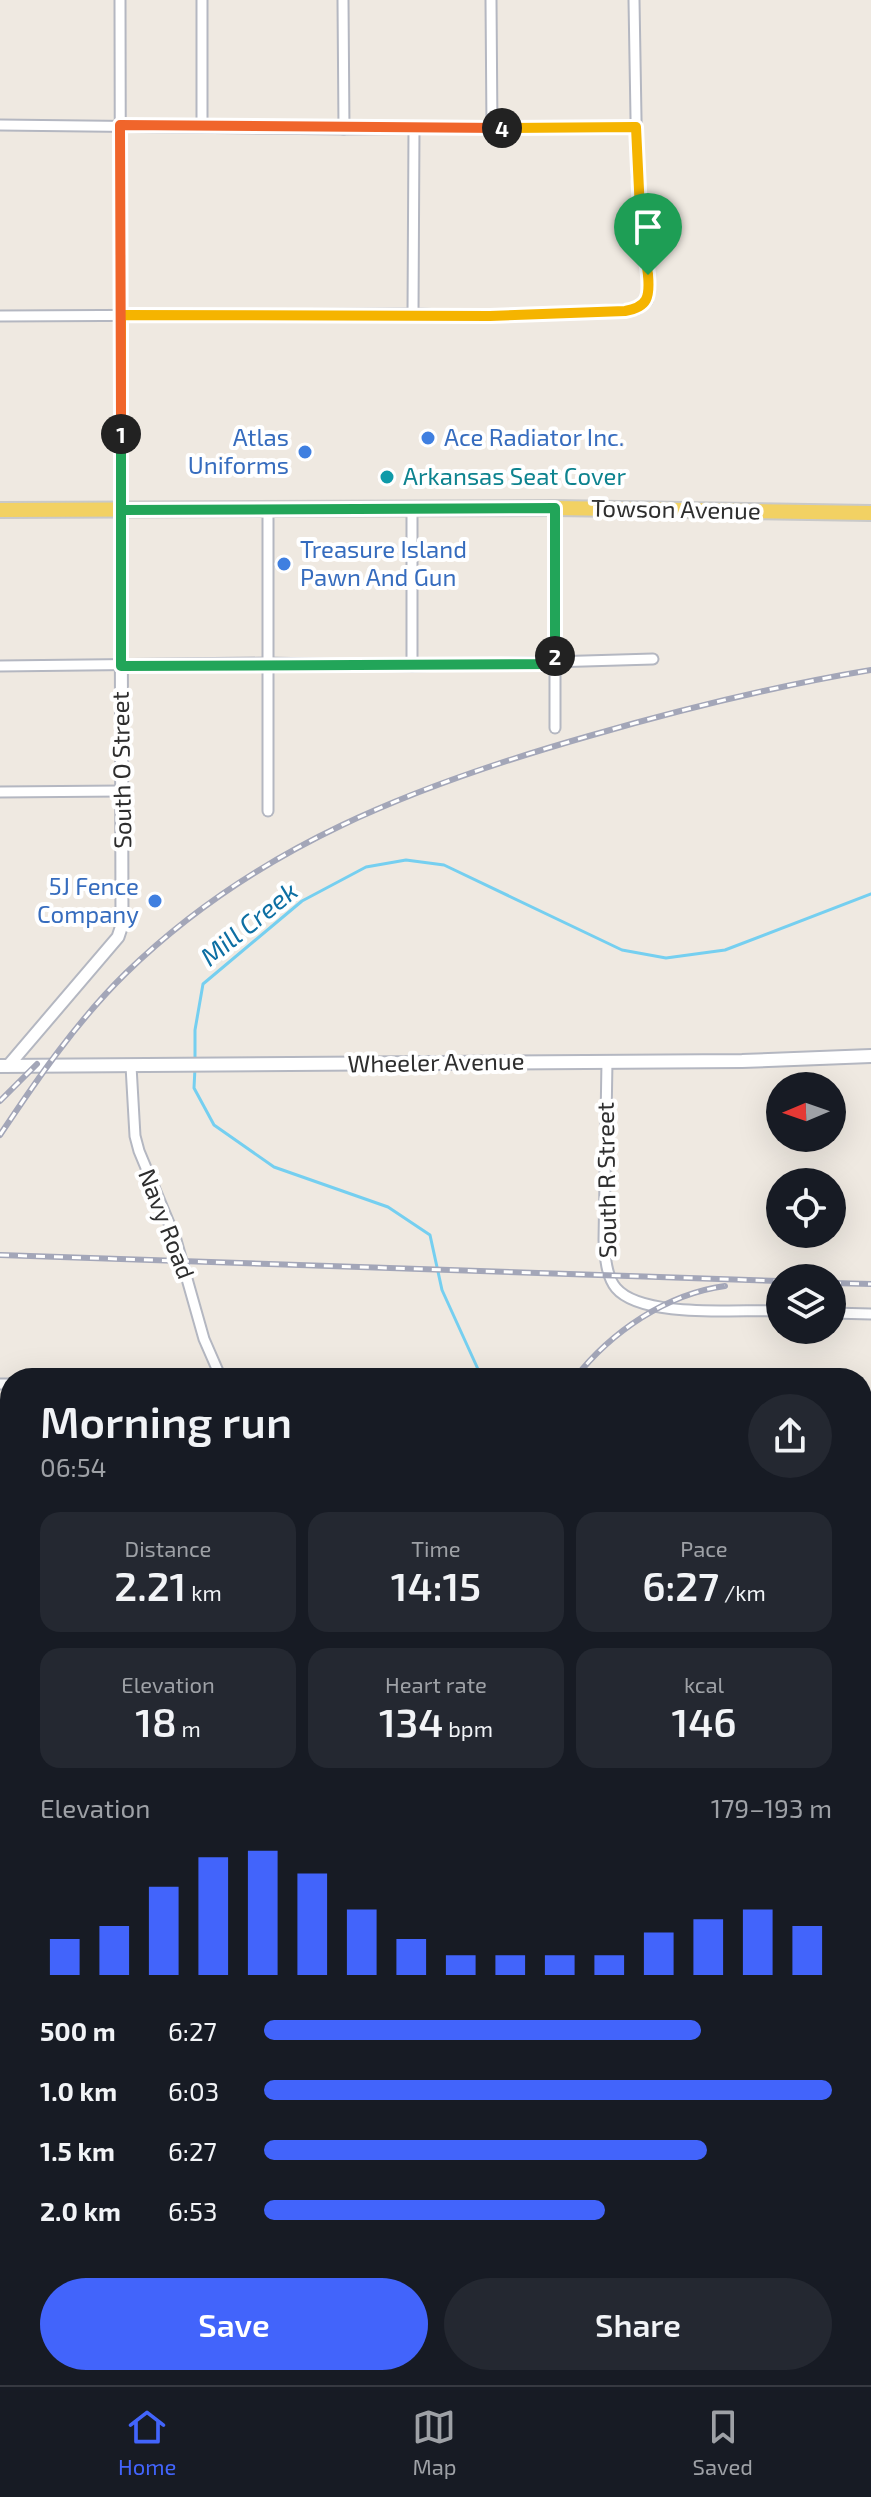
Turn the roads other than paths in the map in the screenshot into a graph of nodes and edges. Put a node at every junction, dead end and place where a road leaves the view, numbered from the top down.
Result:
1 (120, 0) edge
2 (202, 0) edge
3 (343, 0) edge
4 (491, 0) edge
5 (634, 0) edge
6 (0, 125) edge
7 (120, 125) junction
8 (202, 127) junction
9 (636, 127) junction
10 (414, 128) junction
11 (344, 129) junction
12 (492, 129) junction
13 (413, 314) junction
14 (121, 315) junction
15 (0, 316) edge
16 (412, 508) junction
17 (555, 508) junction
18 (268, 509) junction
19 (0, 510) edge
20 (121, 510) junction
21 (871, 513) edge
22 (653, 659) dead end
23 (267, 663) junction
24 (555, 664) junction
25 (0, 666) edge
26 (121, 666) junction
27 (412, 666) junction
28 (555, 728) dead end
29 (122, 791) junction
30 (0, 792) edge
31 (268, 811) dead end
32 (871, 1056) edge
33 (607, 1061) junction
34 (4, 1066) edge
35 (131, 1066) junction
36 (766, 1311) edge
37 (846, 1313) edge
38 (871, 1314) edge
39 (214, 1368) edge

1 - 7 street, South O Street
2 - 8 street
3 - 11 street
4 - 12 street
5 - 9 street
6 - 7 street
7 - 8 street
7 - 14 street, South O Street
8 - 11 street
9 - 12 street
9 - 13 street
10 - 11 street
10 - 12 street
10 - 13 street
13 - 14 street
14 - 15 street
14 - 20 street, South O Street
16 - 17 main road, Towson Avenue
16 - 18 main road, Towson Avenue
16 - 27 street
17 - 21 main road, Towson Avenue
17 - 24 street
18 - 20 main road, Towson Avenue
18 - 23 street
19 - 20 main road, Towson Avenue
20 - 26 street, South O Street
22 - 24 street
23 - 26 street
23 - 27 street
23 - 31 street
24 - 27 street
24 - 28 street
25 - 26 street
26 - 29 street, South O Street
29 - 30 street
29 - 34 street, South O Street
32 - 33 main road, Wheeler Avenue
33 - 35 main road, Wheeler Avenue
33 - 36 street, South R Street
34 - 35 main road, Wheeler Avenue
35 - 39 street, Navy Road
37 - 38 street

